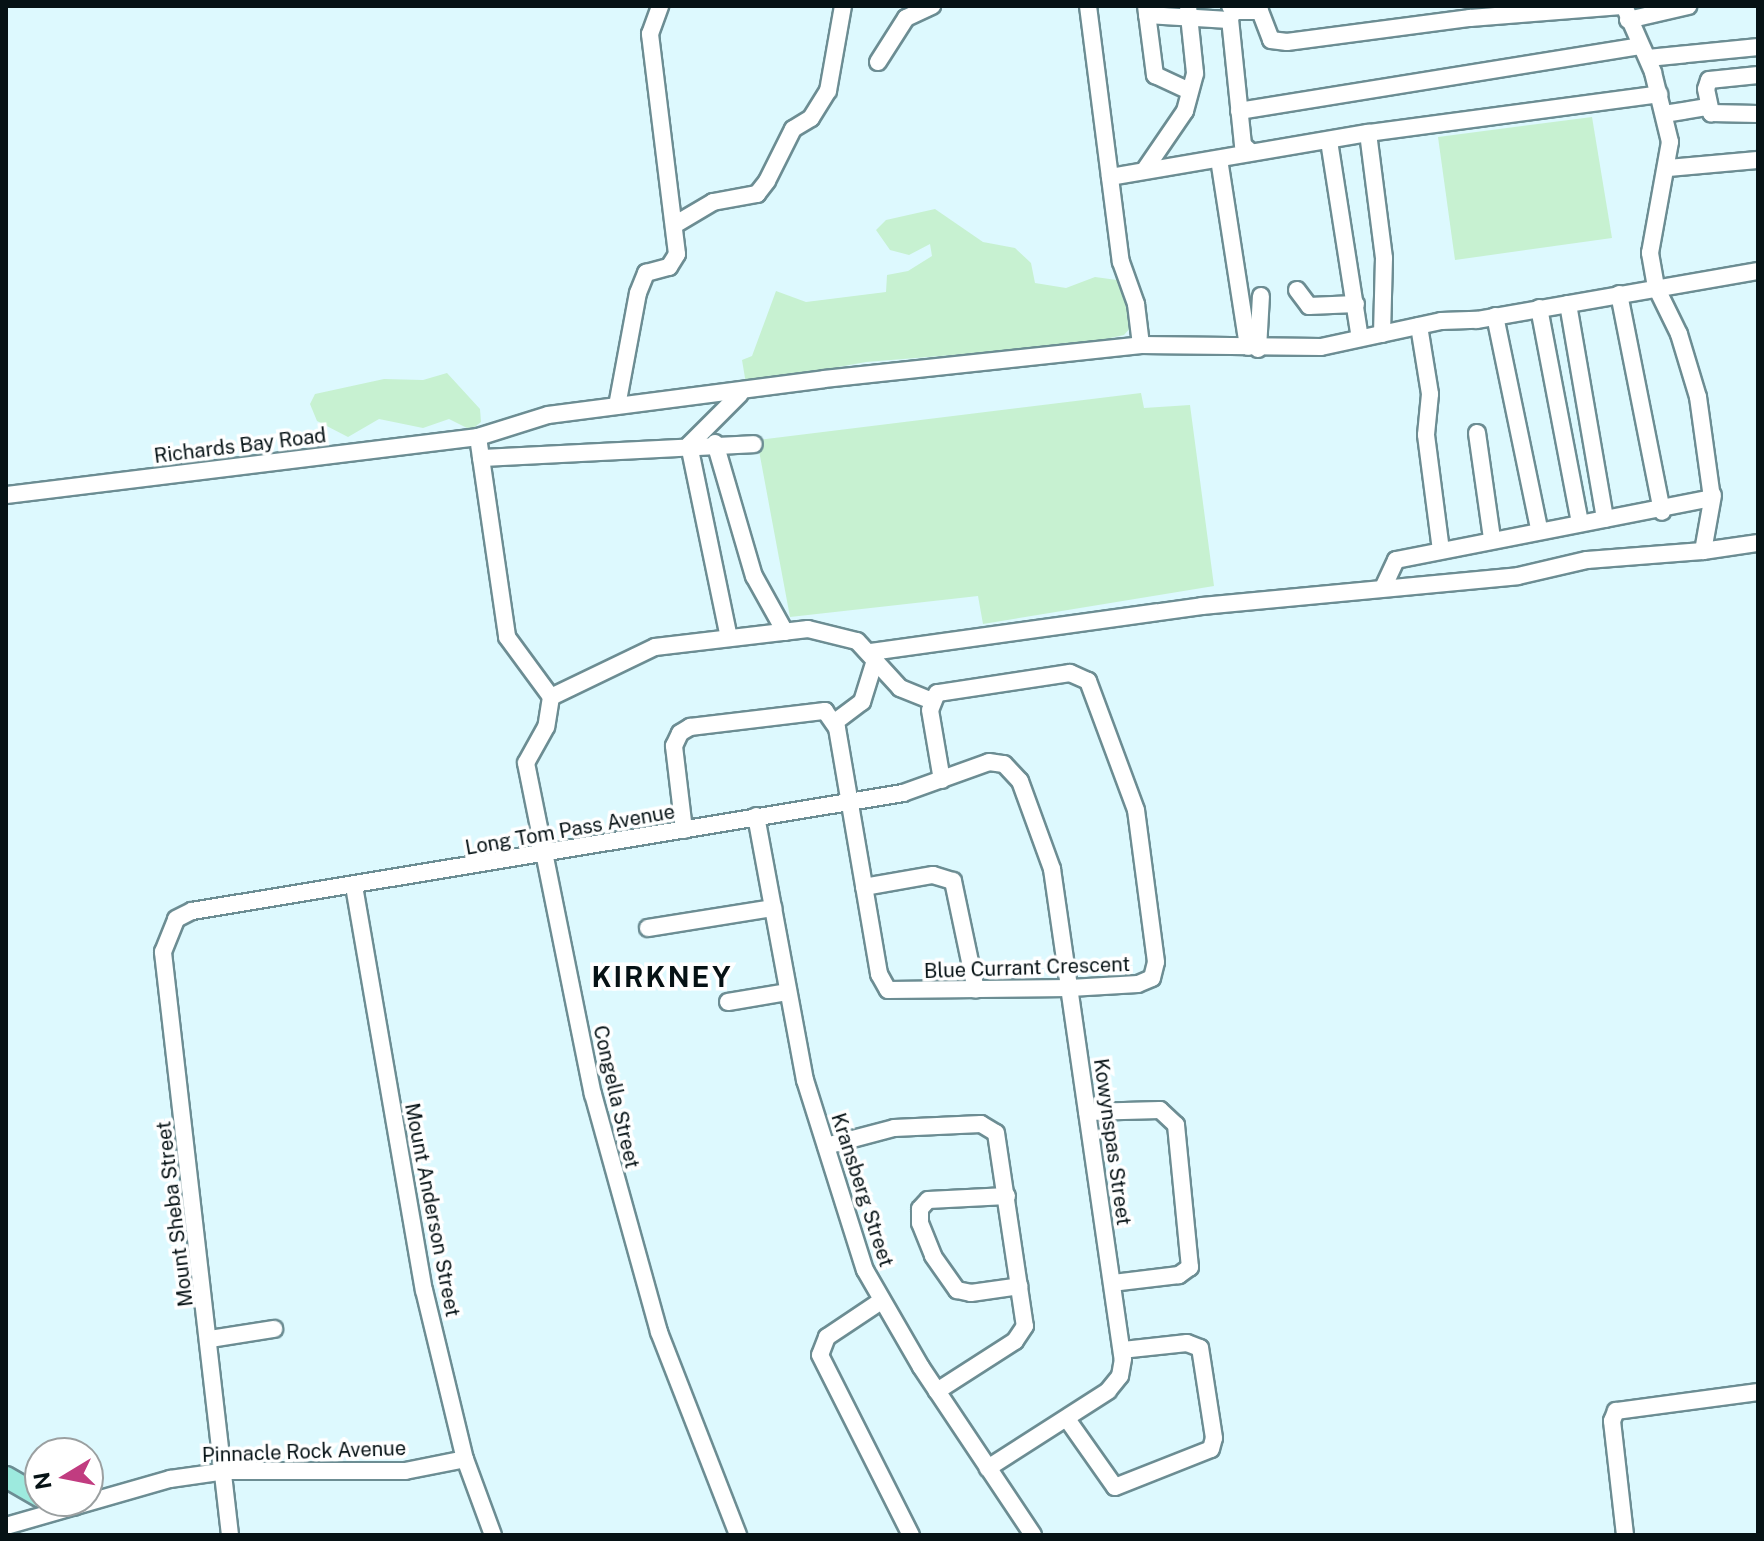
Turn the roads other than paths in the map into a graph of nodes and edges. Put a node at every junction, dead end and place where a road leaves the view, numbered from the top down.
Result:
1 (660, 6) edge
2 (843, 6) edge
3 (925, 6) edge
4 (1088, 6) edge
5 (1688, 6) edge
6 (1260, 8) edge
7 (1147, 11) edge
8 (1625, 11) edge
9 (1189, 12) edge
10 (1231, 12) edge
11 (1758, 47) edge
12 (1644, 52) junction
13 (878, 62) dead end
14 (1758, 75) edge
15 (1190, 91) junction
16 (1659, 94) junction
17 (1707, 107) junction
18 (1239, 111) junction
19 (1664, 114) junction
20 (1758, 114) edge
21 (1368, 133) junction
22 (1329, 141) junction
23 (1251, 152) junction
24 (1219, 159) junction
25 (1758, 160) edge
26 (1146, 168) junction
27 (1668, 168) junction
28 (1110, 177) junction
29 (676, 224) junction
30 (1754, 276) edge
31 (1656, 287) junction
32 (1297, 290) dead end
33 (1619, 294) junction
34 (1261, 296) dead end
35 (1356, 304) junction
36 (1568, 304) junction
37 (1539, 308) junction
38 (1495, 316) junction
39 (1419, 326) junction
40 (1382, 334) junction
41 (1360, 338) junction
42 (1141, 345) junction
43 (1253, 348) junction
44 (740, 394) junction
45 (617, 406) junction
46 (1477, 433) dead end
47 (478, 437) junction
48 (715, 443) junction
49 (754, 444) dead end
50 (689, 445) junction
51 (481, 458) junction
52 (6, 495) edge
53 (1713, 495) junction
54 (1662, 512) junction
55 (1605, 519) junction
56 (1580, 523) junction
57 (1539, 529) junction
58 (1492, 538) junction
59 (1758, 543) edge
60 (1441, 550) junction
61 (1703, 551) junction
62 (1383, 588) junction
63 (785, 632) junction
64 (729, 638) junction
65 (874, 655) junction
66 (900, 688) junction
67 (866, 695) junction
68 (551, 697) junction
69 (932, 701) junction
70 (835, 722) junction
71 (1004, 764) joint
72 (942, 780) junction
73 (849, 802) junction
74 (756, 816) junction
75 (684, 830) junction
76 (546, 856) junction
77 (354, 886) junction
78 (864, 887) junction
79 (773, 908) junction
80 (648, 928) dead end
81 (163, 952) joint
82 (1070, 988) junction
83 (976, 990) junction
84 (788, 992) junction
85 (728, 1002) dead end
86 (1087, 1112) junction
87 (826, 1146) junction
88 (1007, 1196) junction
89 (1113, 1283) junction
90 (1020, 1286) junction
91 (881, 1301) junction
92 (274, 1329) dead end
93 (210, 1339) junction
94 (1123, 1350) junction
95 (937, 1391) junction
96 (1758, 1392) edge
97 (1067, 1419) junction
98 (465, 1459) junction
99 (988, 1468) junction
100 (227, 1471) junction
101 (6, 1477) edge
102 (24, 1488) edge
103 (104, 1494) edge
104 (29, 1517) edge
105 (6, 1526) edge
106 (230, 1535) edge
107 (493, 1535) edge
108 (738, 1535) edge
109 (911, 1535) edge
110 (1033, 1535) edge
111 (1625, 1535) edge

1 - 29 street
2 - 29 street
3 - 13 street
4 - 28 street
5 - 8 street
6 - 8 street
6 - 10 street
7 - 9 street
7 - 15 street
8 - 12 street
9 - 10 street
9 - 15 street
10 - 18 street
11 - 12 street
12 - 16 street
12 - 18 street
14 - 17 street
15 - 26 street
16 - 19 street
16 - 21 street
17 - 19 street
17 - 20 street
18 - 23 street
19 - 27 street
21 - 22 street
21 - 40 street
22 - 23 street
22 - 35 street
23 - 24 street
24 - 26 street
24 - 43 street
25 - 27 street
26 - 28 street
27 - 31 street
28 - 42 street
29 - 45 street
30 - 31 street, Richards Bay Road
31 - 33 street, Richards Bay Road
31 - 53 street
32 - 35 street
33 - 36 street, Richards Bay Road
33 - 54 street
34 - 43 street
35 - 41 street
36 - 37 street, Richards Bay Road
36 - 55 street
37 - 38 street, Richards Bay Road
37 - 56 street
38 - 39 street, Richards Bay Road
38 - 57 street
39 - 40 street, Richards Bay Road
39 - 60 street
40 - 41 street, Richards Bay Road
41 - 43 street, Richards Bay Road
42 - 43 street, Richards Bay Road
42 - 44 street, Richards Bay Road
44 - 45 street, Richards Bay Road
44 - 50 street
45 - 47 street, Richards Bay Road
46 - 58 street
47 - 51 street
47 - 52 street, Richards Bay Road
48 - 49 street
48 - 50 street
48 - 63 street
50 - 51 street
50 - 64 street
51 - 68 street
53 - 54 street
53 - 61 street
54 - 55 street
55 - 56 street
56 - 57 street
57 - 58 street
58 - 60 street
59 - 61 street
60 - 62 street
61 - 62 street
62 - 65 street
63 - 64 street
63 - 65 street
64 - 68 street
65 - 66 street
65 - 67 street
66 - 67 street
66 - 69 street
67 - 70 street
68 - 76 street, Congella Street
69 - 72 street
69 - 82 street, Blue Currant Crescent
70 - 73 street, Blue Currant Crescent
70 - 75 street
71 - 72 street, Long Tom Pass Avenue
71 - 82 street, Kowynspas Street
72 - 73 street, Long Tom Pass Avenue
73 - 74 street, Long Tom Pass Avenue
73 - 78 street, Blue Currant Crescent
74 - 75 street, Long Tom Pass Avenue
74 - 79 street, Kransberg Street
75 - 76 street, Long Tom Pass Avenue
76 - 77 street, Long Tom Pass Avenue
76 - 108 street, Congella Street
77 - 81 street, Long Tom Pass Avenue
77 - 98 street, Mount Anderson Street
78 - 83 street, Blue Currant Crescent
78 - 83 street
79 - 80 street
79 - 84 street, Kransberg Street
81 - 93 street, Mount Sheba Street
82 - 83 street, Blue Currant Crescent
82 - 86 street, Kowynspas Street
84 - 85 street
84 - 87 street, Kransberg Street
86 - 89 street, Kowynspas Street
86 - 89 street
87 - 88 street
87 - 91 street, Kransberg Street
88 - 90 street
88 - 90 street
89 - 94 street, Kowynspas Street
90 - 95 street
91 - 95 street, Kransberg Street
91 - 109 street
92 - 93 street
93 - 100 street, Mount Sheba Street
94 - 97 street, Kowynspas Street
94 - 97 street
95 - 99 street, Kransberg Street
96 - 111 street
97 - 99 street, Kowynspas Street
98 - 100 street, Pinnacle Rock Avenue
98 - 107 street, Mount Anderson Street
99 - 110 street, Kransberg Street
100 - 103 street, Pinnacle Rock Avenue
100 - 106 street, Mount Sheba Street
101 - 102 main road
104 - 105 street, Pinnacle Rock Avenue

